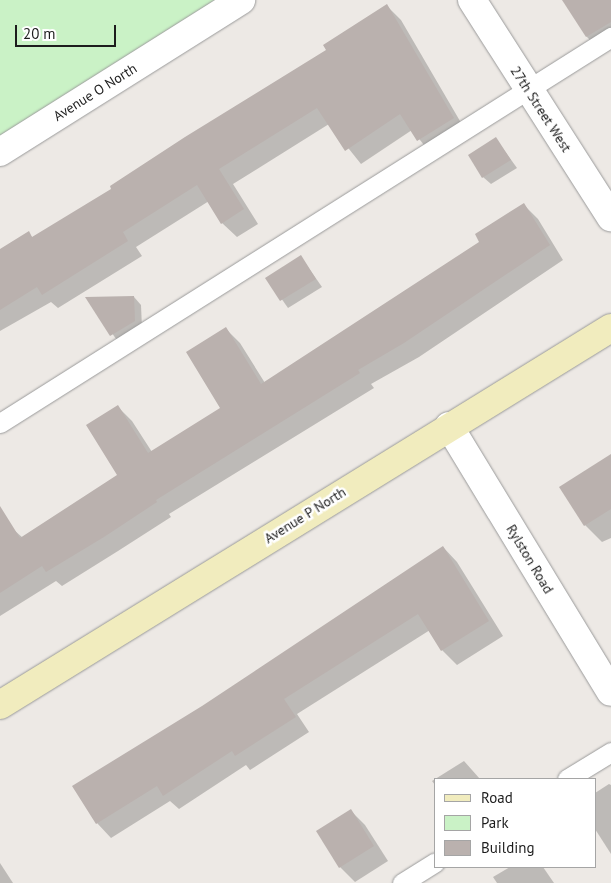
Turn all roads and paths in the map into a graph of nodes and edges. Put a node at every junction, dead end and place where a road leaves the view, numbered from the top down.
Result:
1 (241, 0) edge
2 (472, 0) edge
3 (611, 37) edge
4 (528, 89) junction
5 (0, 152) edge
6 (611, 217) edge
7 (611, 328) edge
8 (0, 422) edge
9 (449, 426) junction
10 (611, 692) edge
11 (0, 705) edge
12 (611, 752) edge
13 (569, 778) edge
14 (434, 863) edge
15 (402, 883) edge

1 - 5 street, Avenue O North
2 - 4 street, 27th Street West
3 - 4 lane
4 - 6 street, 27th Street West
4 - 8 lane
7 - 9 main road, Avenue P North
9 - 10 street, Rylston Road
9 - 11 main road, Avenue P North
12 - 13 lane
14 - 15 lane

